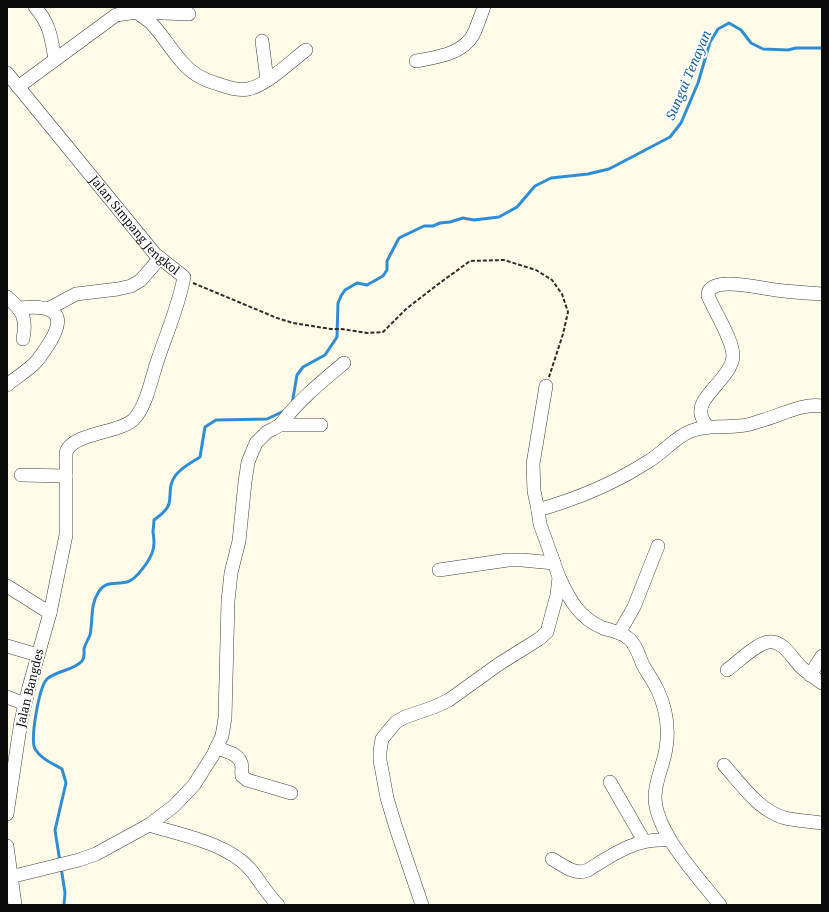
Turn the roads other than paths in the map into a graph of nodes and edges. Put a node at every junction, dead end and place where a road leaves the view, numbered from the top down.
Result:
1 (35, 7) edge
2 (484, 7) edge
3 (137, 12) junction
4 (189, 14) dead end
5 (262, 40) dead end
6 (306, 50) dead end
7 (55, 59) junction
8 (416, 61) dead end
9 (7, 73) edge
10 (267, 80) junction
11 (18, 87) junction
12 (160, 258) junction
13 (822, 294) edge
14 (7, 298) edge
15 (20, 308) junction
16 (48, 309) junction
17 (24, 339) dead end
18 (344, 363) dead end
19 (7, 385) edge
20 (546, 386) road end
21 (822, 406) edge
22 (280, 425) junction
23 (321, 425) dead end
24 (707, 427) junction
25 (21, 475) dead end
26 (66, 476) junction
27 (538, 510) junction
28 (658, 546) dead end
29 (554, 563) junction
30 (439, 570) dead end
31 (559, 577) junction
32 (7, 586) edge
33 (50, 613) junction
34 (619, 633) junction
35 (7, 646) edge
36 (38, 655) junction
37 (822, 656) edge
38 (727, 670) dead end
39 (810, 675) junction
40 (822, 682) edge
41 (7, 698) edge
42 (25, 704) junction
43 (216, 748) junction
44 (724, 765) dead end
45 (610, 782) dead end
46 (291, 793) dead end
47 (7, 814) edge
48 (822, 823) edge
49 (150, 825) junction
50 (670, 840) junction
51 (644, 841) junction
52 (7, 846) edge
53 (552, 859) dead end
54 (10, 877) junction
55 (15, 905) edge
56 (278, 905) edge
57 (422, 905) edge
58 (720, 905) edge

1 - 7 street
2 - 8 street
3 - 4 street
3 - 7 street
3 - 10 street
5 - 10 street
6 - 10 street
7 - 11 street
9 - 11 street, Jalan Simpang Jengkol
11 - 12 street, Jalan Simpang Jengkol
12 - 16 street
12 - 26 street, Jalan Simpang Jengkol
13 - 24 street
14 - 15 street
15 - 16 street
15 - 17 street
16 - 19 street
18 - 22 street
20 - 27 street
21 - 24 street
22 - 23 street
22 - 43 street
24 - 27 street
25 - 26 street
26 - 33 street, Jalan Simpang Jengkol
27 - 29 street
28 - 34 street
29 - 30 street
29 - 31 street
31 - 34 street
31 - 57 street
32 - 33 street
33 - 36 street, Jalan Bangdes
34 - 50 street
35 - 36 street
36 - 42 street, Jalan Bangdes
37 - 39 street
38 - 39 street
39 - 40 street
41 - 42 street
42 - 47 street, Jalan Bangdes
43 - 46 street
43 - 49 street
44 - 48 street
45 - 51 street
49 - 54 street
49 - 56 street
50 - 51 street
50 - 58 street
51 - 53 street
52 - 54 street
54 - 55 street

